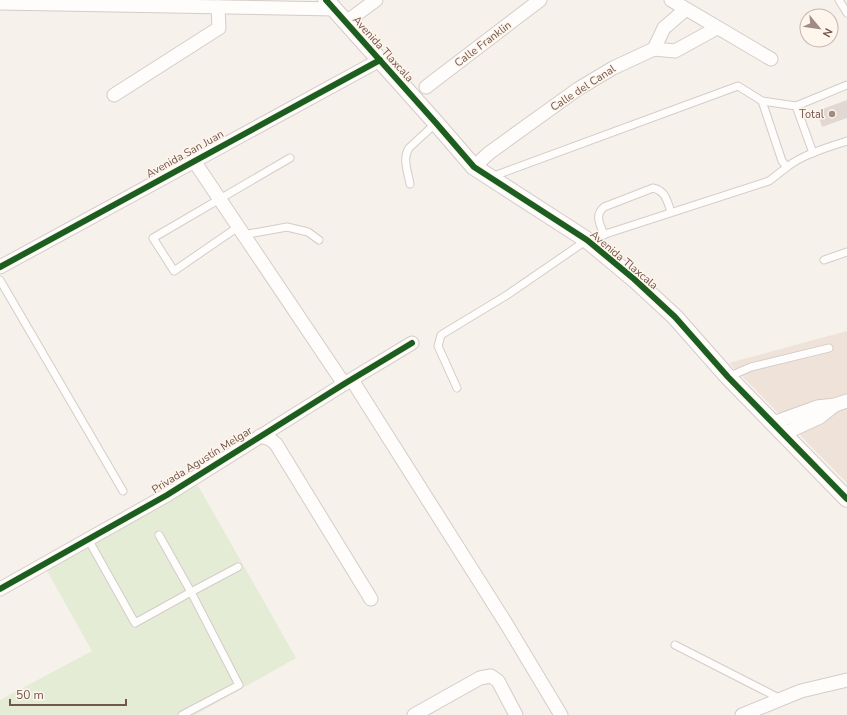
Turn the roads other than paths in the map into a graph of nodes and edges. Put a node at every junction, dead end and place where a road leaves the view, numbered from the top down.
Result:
1 (376, 0) edge
2 (540, 0) edge
3 (671, 0) edge
4 (839, 0) edge
5 (0, 3) edge
6 (239, 4) edge
7 (330, 5) edge
8 (218, 7) junction
9 (686, 9) junction
10 (847, 13) edge
11 (346, 22) junction
12 (717, 28) junction
13 (654, 49) junction
14 (771, 59) dead end
15 (380, 60) junction
16 (847, 85) edge
17 (426, 87) dead end
18 (114, 95) dead end
19 (762, 100) junction
20 (796, 106) junction
21 (436, 123) junction
22 (847, 141) edge
23 (813, 153) junction
24 (290, 158) dead end
25 (194, 161) junction
26 (474, 167) junction
27 (787, 167) junction
28 (489, 178) junction
29 (410, 184) dead end
30 (220, 199) junction
31 (671, 212) junction
32 (241, 231) junction
33 (604, 234) junction
34 (319, 240) dead end
35 (587, 240) junction
36 (847, 252) edge
37 (824, 260) dead end
38 (0, 267) edge
39 (0, 280) edge
40 (412, 343) dead end
41 (829, 348) dead end
42 (728, 377) junction
43 (348, 382) junction
44 (457, 388) dead end
45 (841, 403) edge
46 (778, 429) junction
47 (260, 436) junction
48 (123, 490) dead end
49 (847, 499) edge
50 (159, 535) dead end
51 (88, 538) junction
52 (238, 567) dead end
53 (0, 589) edge
54 (191, 592) junction
55 (371, 599) dead end
56 (675, 645) dead end
57 (847, 680) edge
58 (781, 699) junction
59 (182, 715) edge
60 (414, 715) edge
61 (516, 715) edge
62 (561, 715) edge
63 (742, 715) edge

1 - 11 street
2 - 17 street, Calle Franklin
3 - 9 street
4 - 10 lane
5 - 8 street
6 - 7 street
6 - 8 street
7 - 11 street, Avenida Tlaxcala
8 - 18 street
9 - 12 street
9 - 13 street
11 - 15 street, Avenida Tlaxcala
12 - 13 street
12 - 14 street
13 - 26 street, Calle del Canal
15 - 21 street, Avenida Tlaxcala
15 - 25 street, Avenida San Juan
16 - 20 lane
19 - 20 lane
19 - 27 lane
19 - 28 lane
20 - 23 lane
21 - 26 street, Avenida Tlaxcala
21 - 29 lane
22 - 23 lane
23 - 27 lane
24 - 30 lane
25 - 30 street
25 - 38 street, Avenida San Juan
26 - 28 street, Avenida Tlaxcala
27 - 31 lane
28 - 35 street, Avenida Tlaxcala
30 - 32 street
30 - 32 lane
31 - 33 lane
31 - 33 lane
32 - 34 lane
32 - 43 street
33 - 35 lane
35 - 42 street, Avenida Tlaxcala
35 - 44 lane
36 - 37 lane
39 - 48 lane
40 - 43 street, Privada Agustín Melgar
41 - 42 lane
42 - 46 street, Avenida Tlaxcala
43 - 47 street, Privada Agustín Melgar
43 - 62 street
45 - 46 street
46 - 49 street, Avenida Tlaxcala
47 - 51 street, Privada Agustín Melgar
47 - 55 street
50 - 54 lane
51 - 53 street, Privada Agustín Melgar
51 - 54 lane
52 - 54 lane
54 - 59 lane
56 - 58 lane
57 - 58 street
58 - 63 street
60 - 61 street

